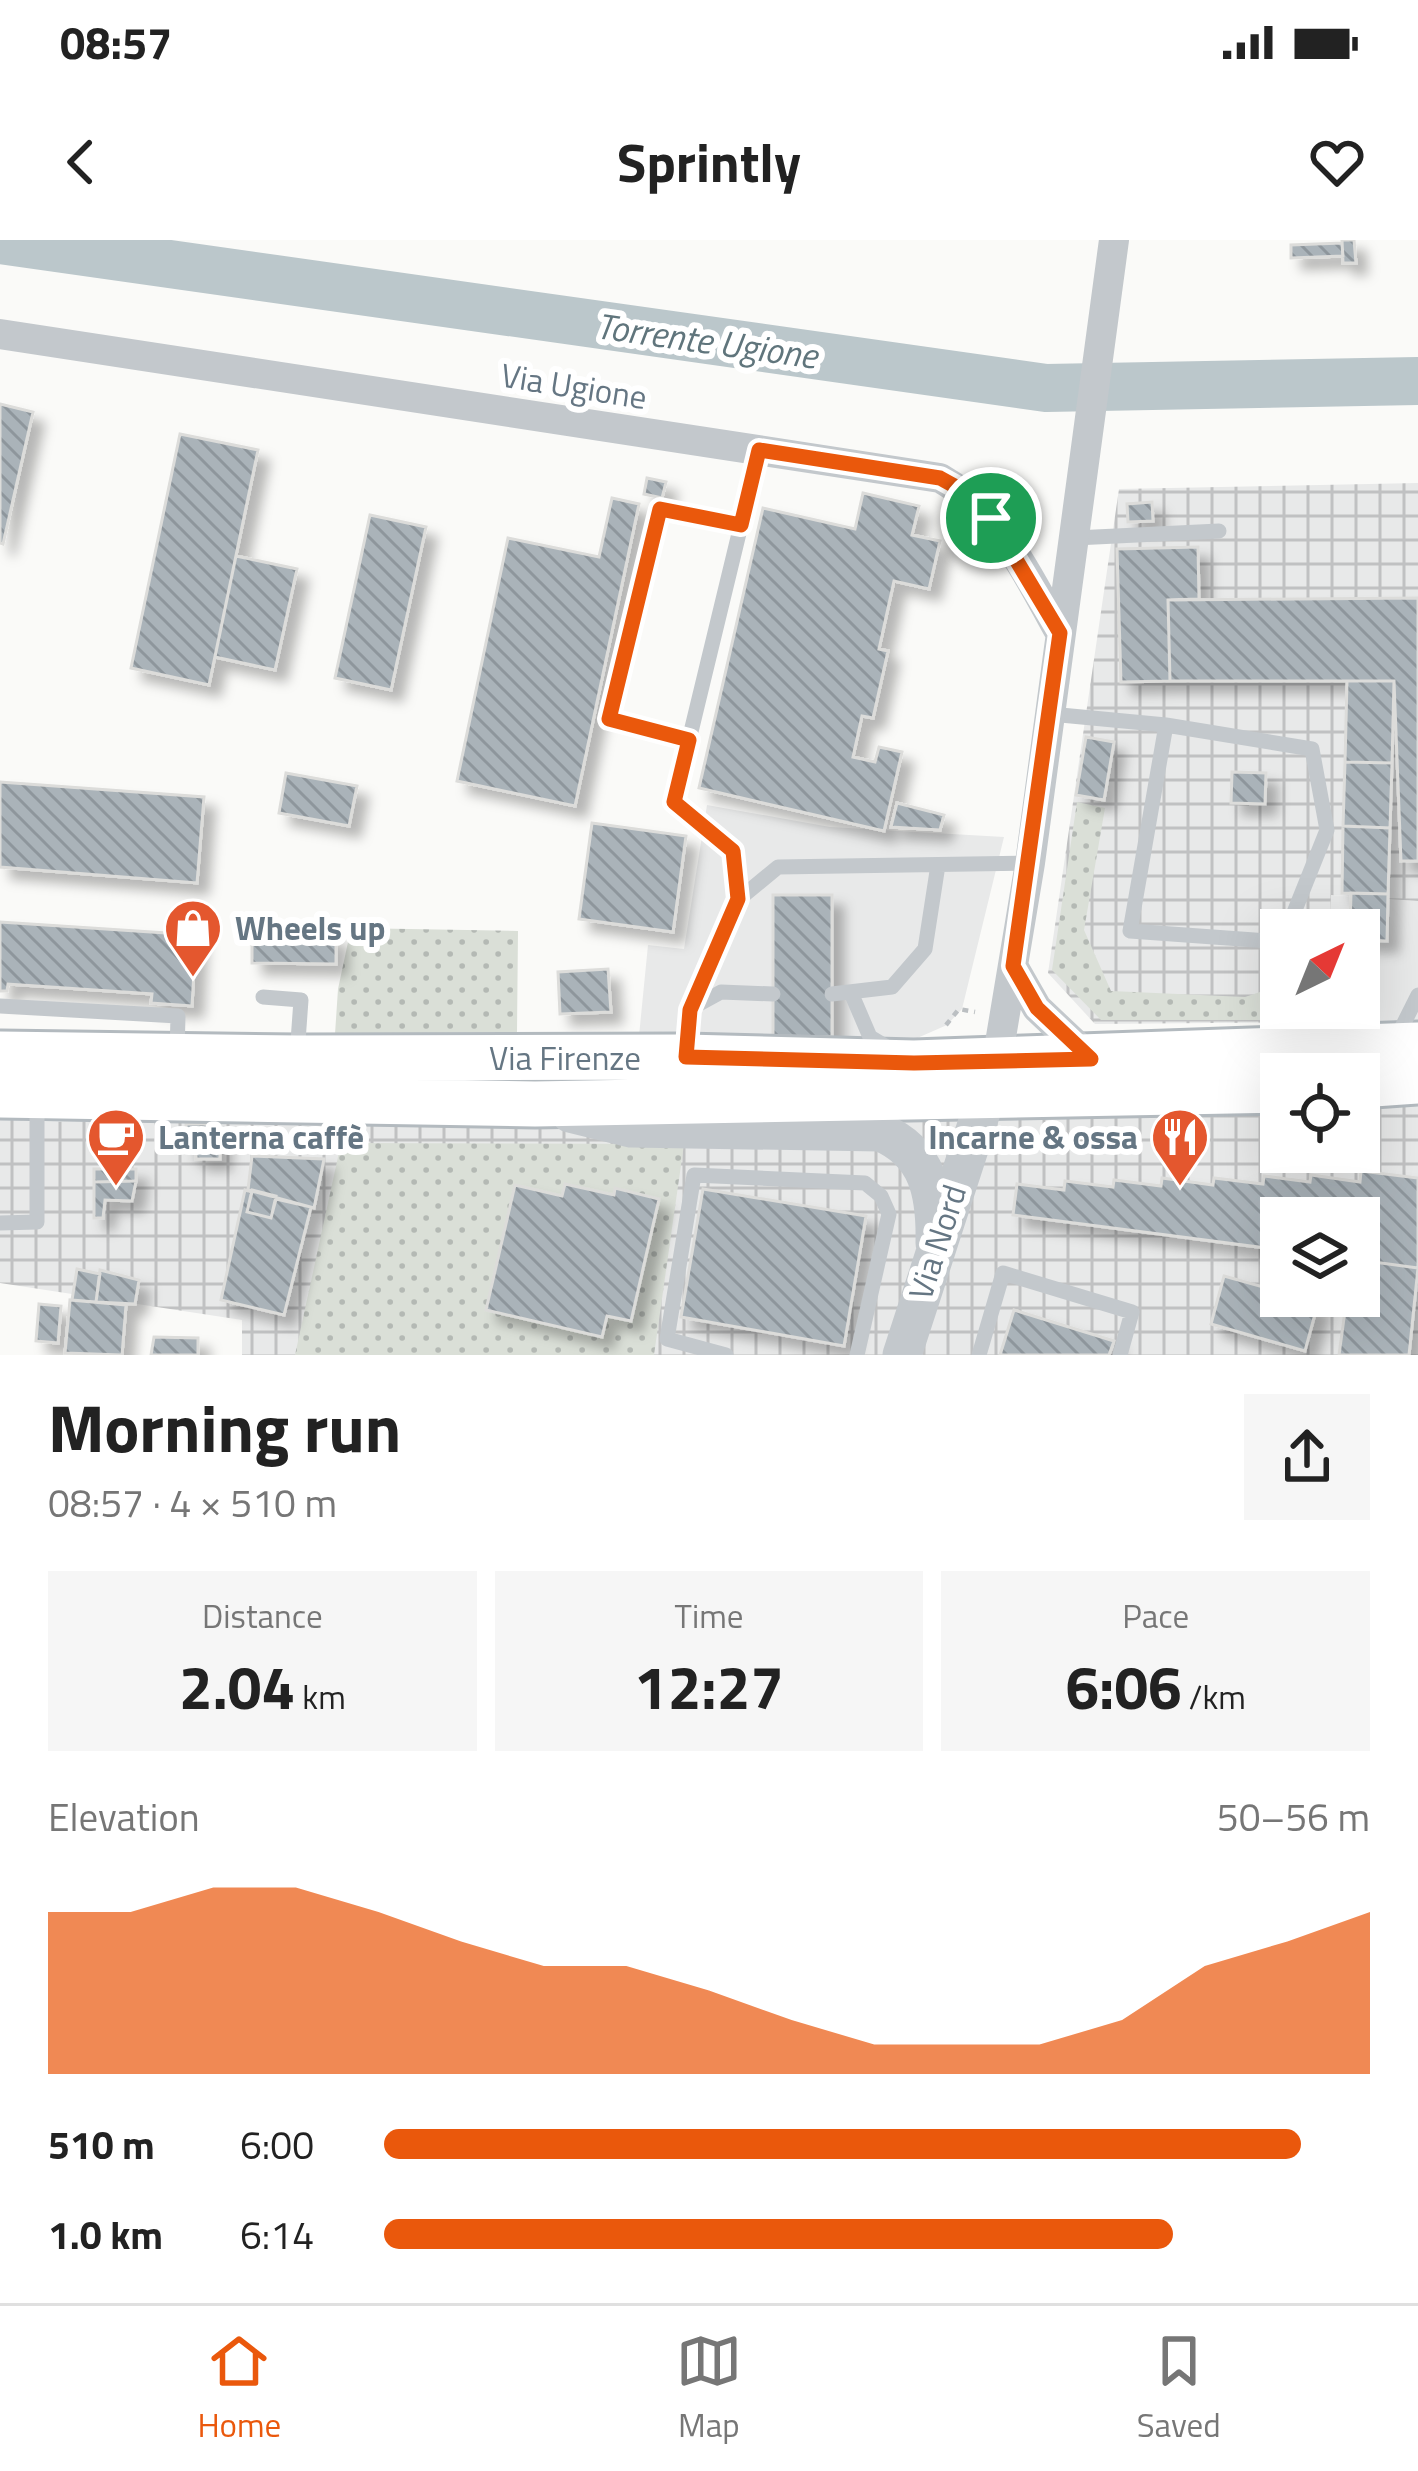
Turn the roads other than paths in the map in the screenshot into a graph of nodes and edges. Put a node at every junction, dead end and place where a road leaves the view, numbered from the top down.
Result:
1 (1114, 240) edge
2 (0, 334) edge
3 (759, 450) junction
4 (741, 525) junction
5 (1219, 531) dead end
6 (1075, 538) junction
7 (1060, 633) junction
8 (714, 638) junction
9 (731, 644) dead end
10 (1050, 713) junction
11 (1166, 725) junction
12 (689, 740) junction
13 (1030, 863) junction
14 (938, 865) junction
15 (738, 899) junction
16 (1295, 909) edge
17 (1260, 940) edge
18 (1013, 966) junction
19 (773, 994) dead end
20 (832, 994) dead end
21 (852, 994) junction
22 (1418, 995) edge
23 (263, 997) dead end
24 (0, 1006) edge
25 (690, 1010) junction
26 (0, 1054) edge
27 (176, 1057) junction
28 (686, 1057) junction
29 (1410, 1057) edge
30 (297, 1058) junction
31 (1091, 1059) junction
32 (914, 1063) junction
33 (1380, 1073) edge
34 (993, 1078) junction
35 (1260, 1089) edge
36 (18, 1096) edge
37 (536, 1104) junction
38 (0, 1223) edge
39 (935, 1243) junction
40 (726, 1355) edge
41 (857, 1355) edge
42 (902, 1355) edge
43 (979, 1355) edge
44 (1120, 1355) edge

1 - 6 street
2 - 3 street, Via Ugione
3 - 4 lane
3 - 7 street, Via Ugione
4 - 8 lane
4 - 12 lane
5 - 6 lane
6 - 7 street
7 - 10 street
8 - 9 lane
8 - 12 lane
10 - 11 lane
10 - 13 street
11 - 16 lane
11 - 17 lane
12 - 15 lane
13 - 14 lane
13 - 18 street
14 - 15 lane
14 - 21 lane
15 - 25 lane
18 - 31 street
18 - 34 street
19 - 25 lane
20 - 21 lane
21 - 32 lane
22 - 29 lane
23 - 30 lane
24 - 27 lane
25 - 28 lane
26 - 27 main road, Via Firenze
27 - 30 main road, Via Firenze
28 - 30 main road, Via Firenze
28 - 32 main road, Via Firenze
29 - 31 main road, Via Firenze
29 - 33 main road
31 - 34 main road, Via Firenze
32 - 34 main road, Via Firenze
34 - 35 main road, Via Firenze
34 - 37 main road, Via Firenze
34 - 39 street, Via Nord
36 - 37 main road, Via Firenze
36 - 38 lane
37 - 39 street, Via Firenze
39 - 42 street, Via Nord
40 - 41 lane
43 - 44 lane

